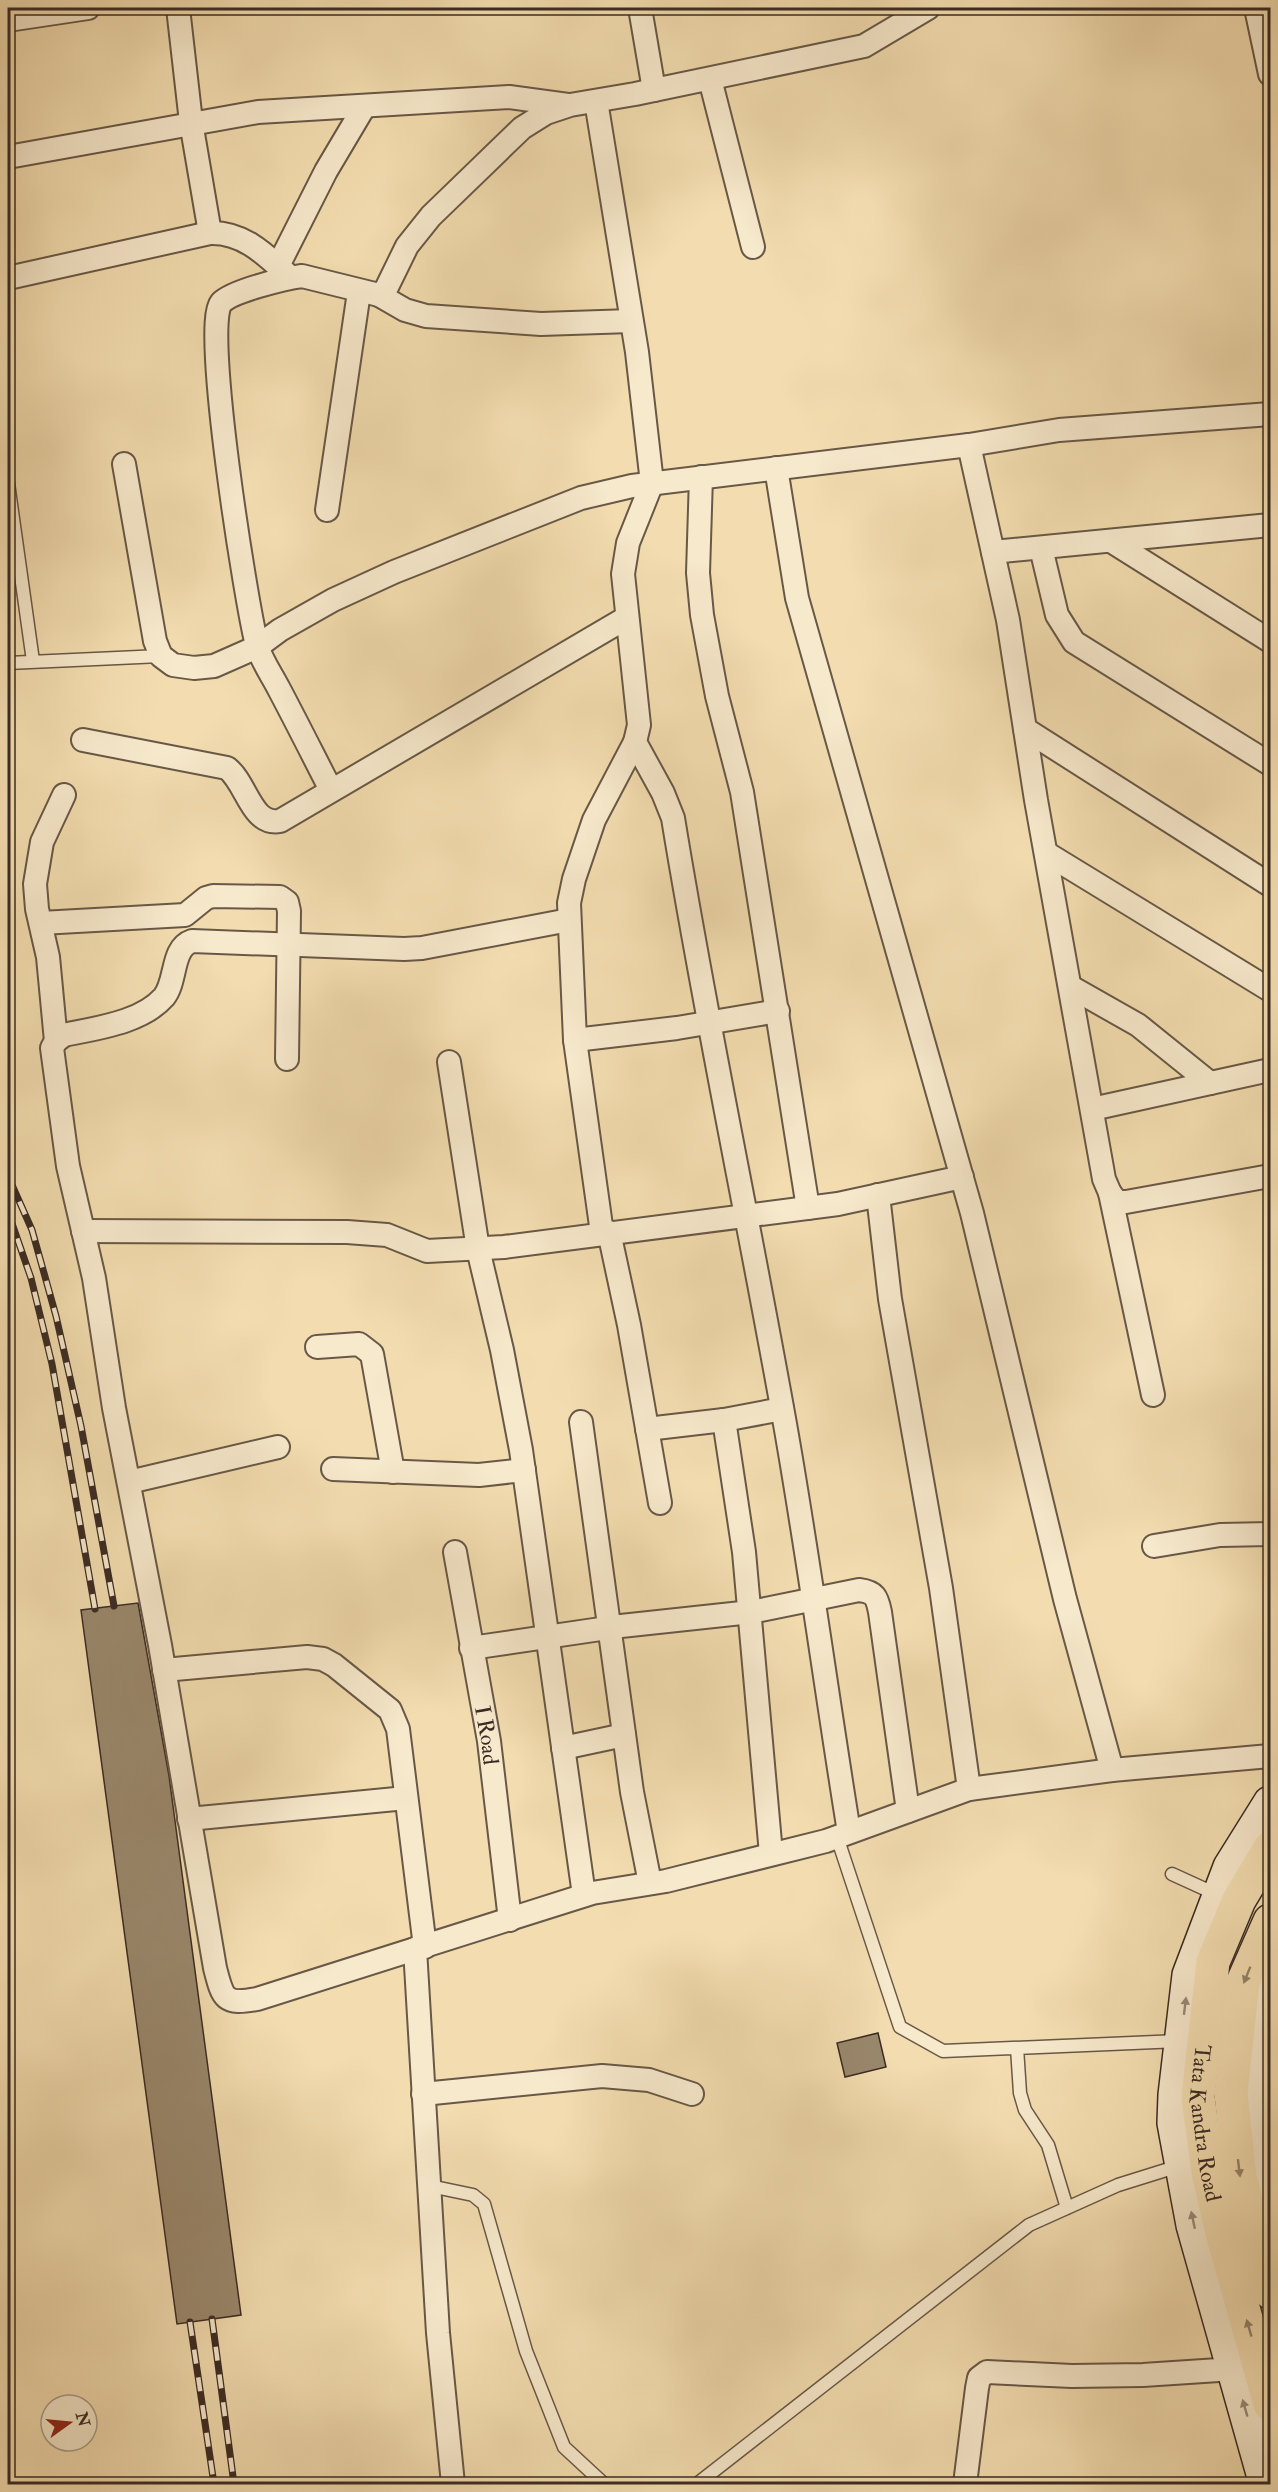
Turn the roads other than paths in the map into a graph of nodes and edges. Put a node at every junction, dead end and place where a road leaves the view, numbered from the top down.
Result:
1 (88, 8) edge
2 (178, 8) edge
3 (640, 8) edge
4 (928, 8) edge
5 (1256, 8) edge
6 (8, 20) edge
7 (1266, 35) edge
8 (1270, 74) edge
9 (710, 79) junction
10 (654, 90) junction
11 (596, 101) junction
12 (570, 105) junction
13 (364, 107) junction
14 (191, 122) junction
15 (8, 157) edge
16 (210, 233) junction
17 (753, 247) dead end
18 (284, 272) junction
19 (8, 278) edge
20 (369, 293) junction
21 (631, 321) junction
22 (1270, 414) edge
23 (969, 445) junction
24 (124, 464) dead end
25 (776, 468) junction
26 (701, 477) junction
27 (8, 483) edge
28 (652, 483) junction
29 (327, 510) dead end
30 (1270, 525) edge
31 (1111, 541) junction
32 (1041, 548) junction
33 (993, 552) junction
34 (626, 618) junction
35 (1270, 641) edge
36 (257, 647) junction
37 (161, 656) junction
38 (33, 661) junction
39 (8, 663) edge
40 (1025, 729) junction
41 (82, 740) dead end
42 (635, 742) junction
43 (1270, 764) edge
44 (331, 790) junction
45 (64, 795) dead end
46 (1046, 853) junction
47 (1270, 885) edge
48 (569, 920) junction
49 (41, 923) junction
50 (288, 944) junction
51 (1071, 987) junction
52 (1270, 990) edge
53 (778, 1011) junction
54 (708, 1023) junction
55 (56, 1041) junction
56 (574, 1041) junction
57 (287, 1059) dead end
58 (449, 1062) dead end
59 (1270, 1070) edge
60 (1210, 1083) junction
61 (1092, 1109) junction
62 (1270, 1176) edge
63 (962, 1177) junction
64 (1110, 1193) junction
65 (878, 1195) junction
66 (808, 1208) junction
67 (744, 1216) junction
68 (83, 1231) junction
69 (606, 1233) junction
70 (478, 1249) junction
71 (317, 1347) dead end
72 (1153, 1395) dead end
73 (782, 1409) junction
74 (724, 1420) junction
75 (581, 1422) dead end
76 (647, 1429) junction
77 (278, 1447) dead end
78 (333, 1469) dead end
79 (524, 1470) junction
80 (393, 1472) junction
81 (129, 1482) junction
82 (660, 1503) dead end
83 (1270, 1534) edge
84 (1154, 1546) dead end
85 (455, 1552) dead end
86 (814, 1598) junction
87 (751, 1612) junction
88 (609, 1628) junction
89 (547, 1637) junction
90 (471, 1648) junction
91 (165, 1670) junction
92 (624, 1735) junction
93 (563, 1748) junction
94 (1270, 1756) edge
95 (1112, 1770) junction
96 (969, 1789) junction
97 (406, 1798) junction
98 (1270, 1803) edge
99 (908, 1811) junction
100 (189, 1819) junction
101 (843, 1835) junction
102 (1270, 1848) edge
103 (771, 1854) junction
104 (1172, 1874) dead end
105 (650, 1883) junction
106 (584, 1895) junction
107 (1229, 1898) junction
108 (510, 1920) junction
109 (1270, 1921) edge
110 (420, 1948) junction
111 (1270, 1977) edge
112 (1180, 2041) junction
113 (1017, 2048) junction
114 (1252, 2092) edge
115 (423, 2094) junction
116 (692, 2094) dead end
117 (1186, 2096) junction
118 (1183, 2164) junction
119 (430, 2186) junction
120 (1270, 2201) edge
121 (1067, 2208) junction
122 (1270, 2292) edge
123 (1234, 2369) junction
124 (1270, 2404) edge
125 (453, 2484) edge
126 (604, 2484) edge
127 (697, 2484) edge
128 (965, 2484) edge
129 (1266, 2484) edge

1 - 6 street
2 - 14 street
3 - 10 street
4 - 9 street
5 - 7 street
7 - 8 street
9 - 10 street
9 - 17 street
10 - 11 street
11 - 12 street
11 - 21 street
12 - 13 street
12 - 20 street
13 - 14 street
13 - 18 street
14 - 15 street
14 - 16 street
16 - 18 street
16 - 19 street
18 - 20 street
18 - 36 street
20 - 21 street
20 - 29 street
21 - 28 street
22 - 23 street
23 - 25 street
23 - 33 street
24 - 37 street
25 - 26 street
25 - 63 street
26 - 28 street
26 - 53 street
27 - 38 lane
28 - 34 street
28 - 36 street
30 - 31 street
31 - 32 street
31 - 35 street
32 - 33 street
32 - 43 street
33 - 40 street
34 - 42 street
34 - 44 street
36 - 37 street
36 - 44 street
37 - 38 lane
38 - 39 lane
40 - 46 street
40 - 47 street
41 - 44 street
42 - 48 street
42 - 54 street
45 - 49 street
46 - 51 street
46 - 52 street
48 - 50 street
48 - 56 street
49 - 50 street
49 - 55 street
50 - 55 street
50 - 57 street
51 - 60 street
51 - 61 street
53 - 54 street
53 - 66 street
54 - 56 street
54 - 67 street
55 - 68 street
56 - 69 street
58 - 70 street
59 - 60 street
60 - 61 street
61 - 64 street
62 - 64 street
63 - 65 street
63 - 95 street
64 - 72 street
65 - 66 street
65 - 96 street
66 - 67 street
67 - 69 street
67 - 73 street
68 - 70 street
68 - 81 street
69 - 70 street
69 - 76 street
70 - 79 street
71 - 80 street
73 - 74 street
73 - 86 street
74 - 76 street
74 - 87 street
75 - 88 street
76 - 82 street
77 - 81 street
78 - 80 street
79 - 80 street
79 - 89 street
81 - 91 street
83 - 84 street
85 - 90 street, I Road
86 - 87 street
86 - 99 street
86 - 101 street
87 - 88 street
87 - 103 street
88 - 89 street
88 - 92 street
89 - 90 street
89 - 93 street
90 - 108 street, I Road
91 - 97 street
91 - 100 street
92 - 93 street
92 - 105 street
93 - 106 street
94 - 95 street
95 - 96 street
96 - 99 street
97 - 100 street
97 - 110 street
98 - 107 street
99 - 101 street
100 - 110 street
101 - 103 street
101 - 113 lane
102 - 107 main road, Tata Kandra Road
103 - 105 street
104 - 107 lane
105 - 106 street
106 - 108 street
112 -> 107 street
107 - 117 main road, Tata Kandra Road
108 - 110 street
109 -> 114 main road, Tata Kandra Road
110 - 115 street
111 - 114 street
112 - 113 lane
112 - 117 street
113 - 121 lane
114 - 120 street
114 -> 122 main road, Tata Kandra Road
115 - 116 street
115 - 119 street
117 - 118 street
124 -> 117 main road, Tata Kandra Road
118 - 121 lane
123 -> 118 street
119 - 125 street
119 - 126 lane
121 - 127 lane
123 - 128 street
129 -> 123 street

